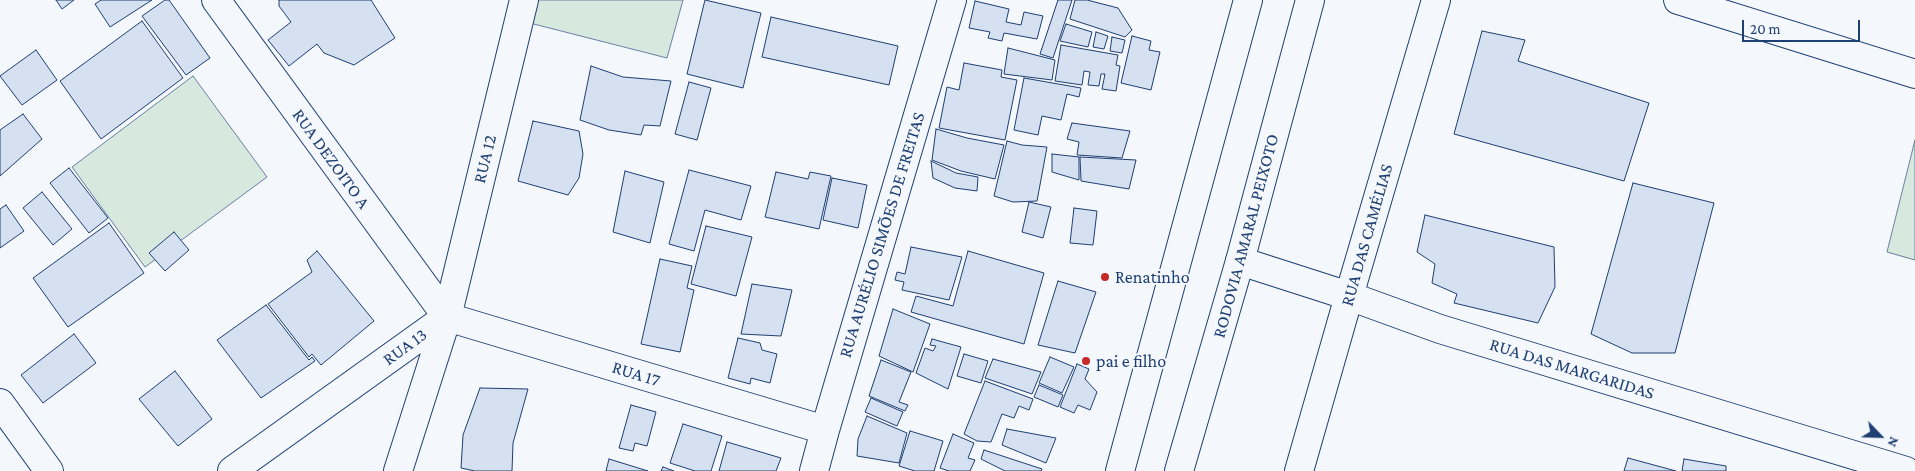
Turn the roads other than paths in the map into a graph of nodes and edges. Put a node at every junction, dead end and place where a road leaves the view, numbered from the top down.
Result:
1 (216, 0) edge
2 (524, 0) edge
3 (952, 0) edge
4 (1248, 0) edge
5 (1310, 0) edge
6 (1436, 0) edge
7 (1678, 0) edge
8 (1915, 74) edge
9 (1240, 261) junction
10 (1349, 296) junction
11 (447, 317) junction
12 (0, 403) edge
13 (825, 430) junction
14 (49, 471) edge
15 (232, 471) edge
16 (398, 471) edge
17 (814, 471) edge
18 (1120, 471) edge
19 (1179, 471) edge
20 (1299, 471) edge
21 (1906, 471) edge

1 - 11 main road, RUA DEZOITO A
2 - 11 main road, RUA 12
3 - 13 main road, RUA AURÉLIO SIMÕES DE FREITAS
4 - 18 main road
5 - 9 main road, RODOVIA AMARAL PEIXOTO
6 - 10 main road, RUA DAS CAMÉLIAS
7 - 8 main road
9 - 10 main road, RUA DAS MARGARIDAS
9 - 19 main road, RODOVIA AMARAL PEIXOTO
10 - 20 main road, RUA DAS CAMÉLIAS
10 - 21 main road, RUA DAS MARGARIDAS
11 - 13 main road, RUA 17
11 - 15 main road, RUA 13
11 - 16 main road, RUA 13
12 - 14 main road
13 - 17 main road, RUA AURÉLIO SIMÕES DE FREITAS

